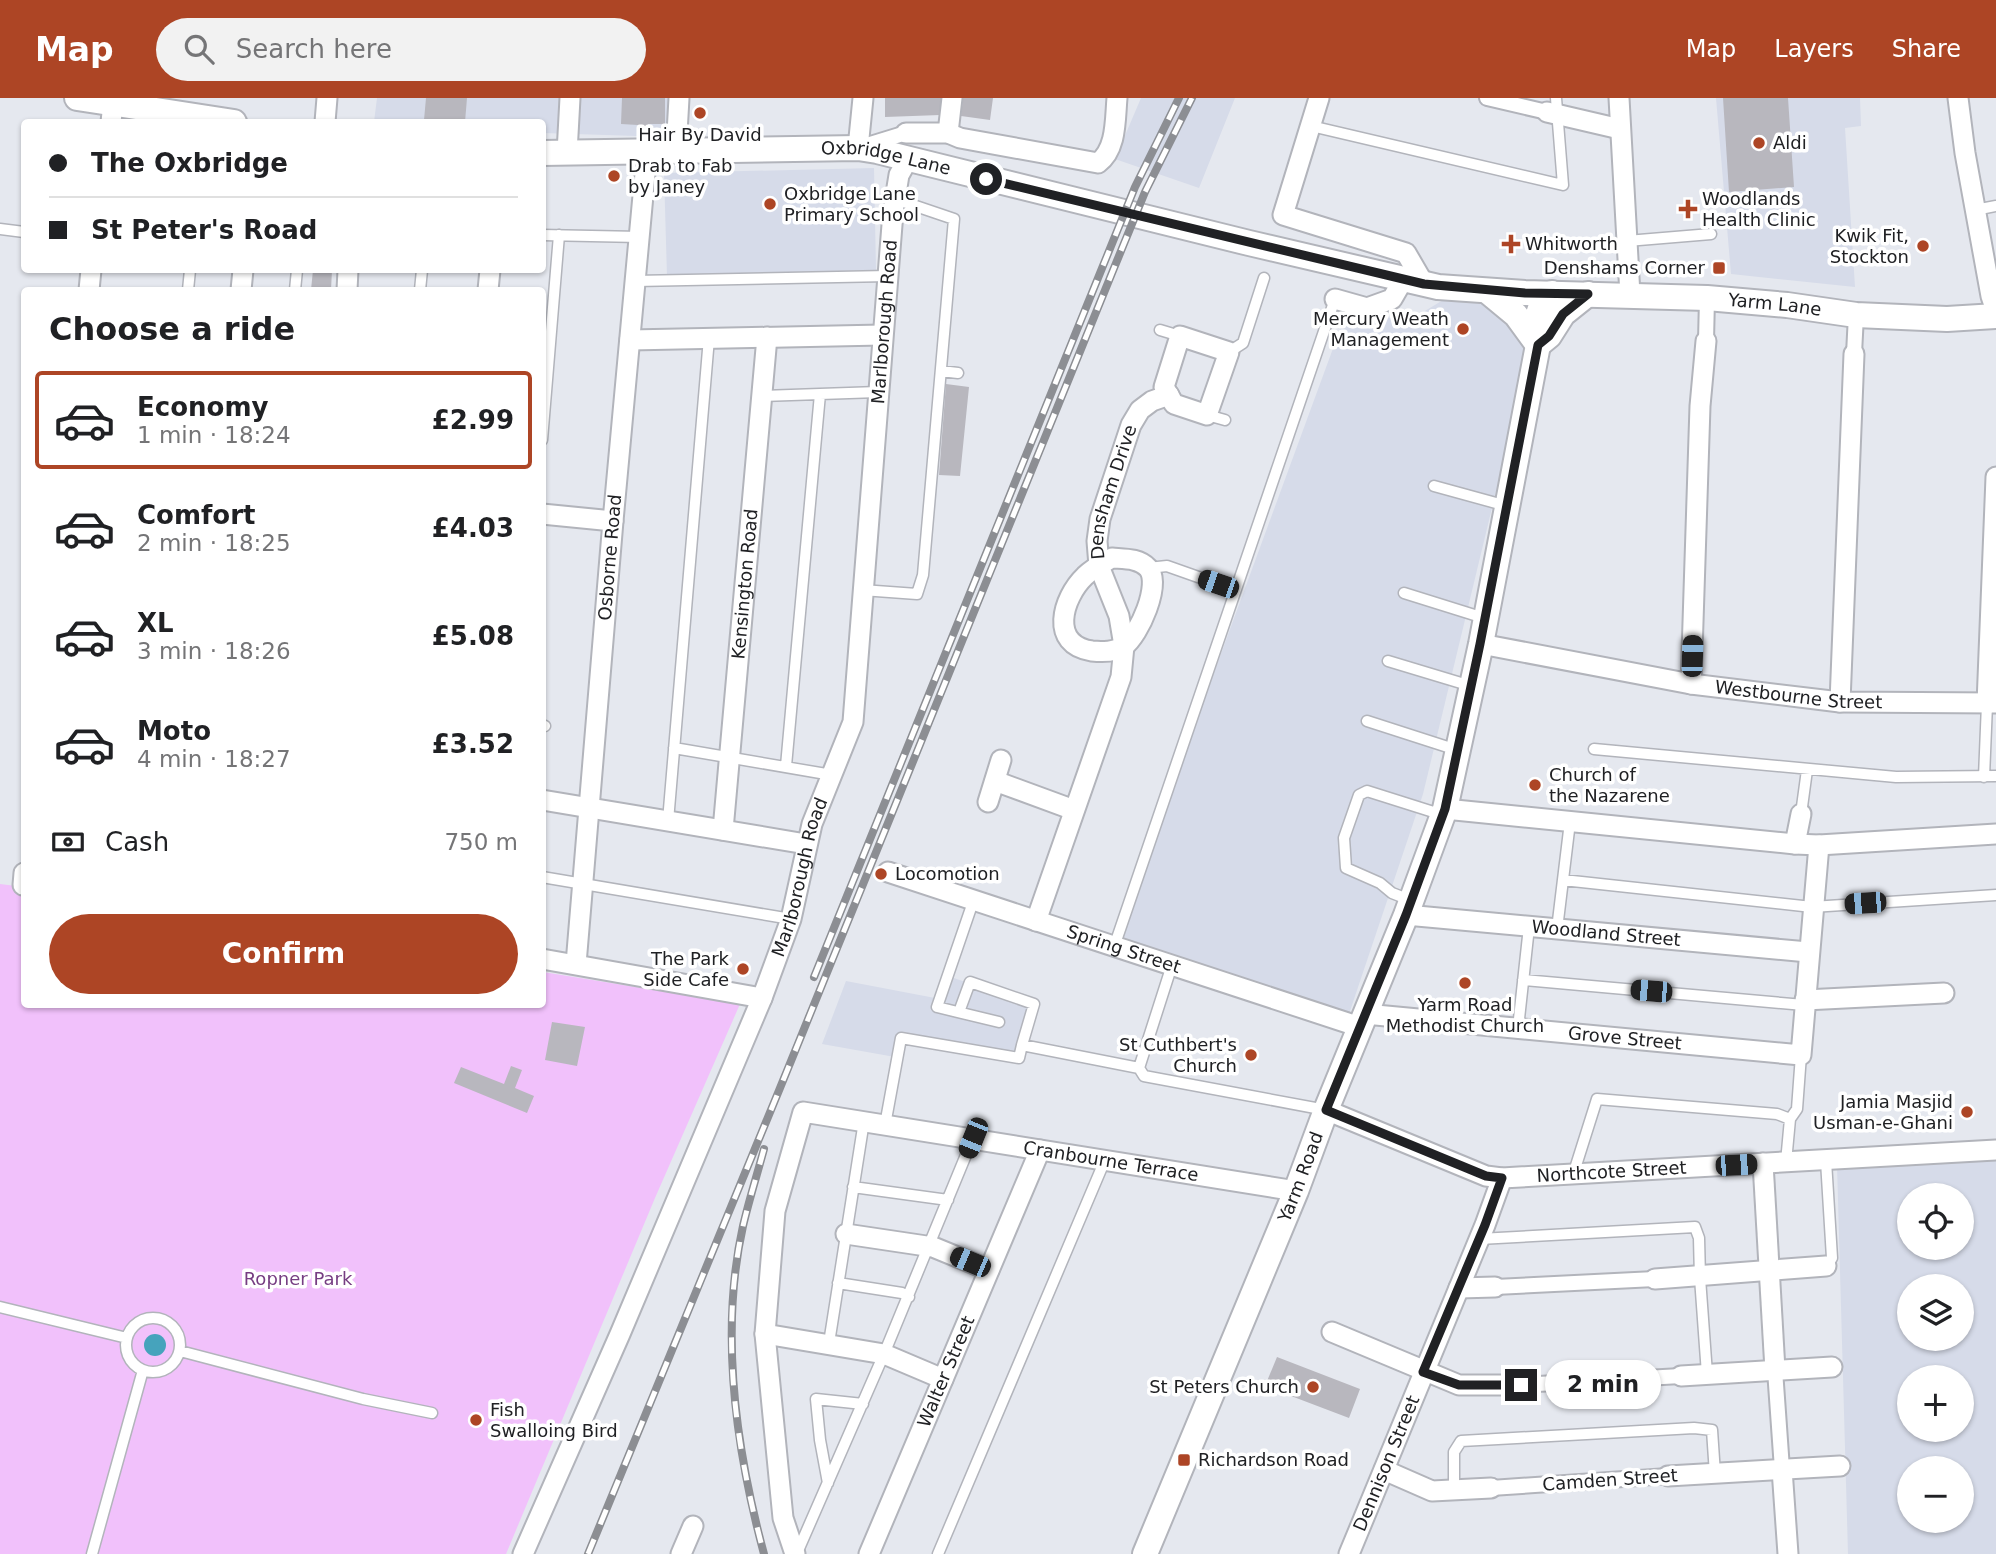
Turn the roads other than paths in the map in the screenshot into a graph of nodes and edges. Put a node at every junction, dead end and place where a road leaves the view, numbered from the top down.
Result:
1 (78, 98) edge
2 (327, 98) edge
3 (570, 98) edge
4 (679, 98) edge
5 (863, 98) edge
6 (952, 98) edge
7 (1117, 98) edge
8 (1319, 98) edge
9 (1487, 98) edge
10 (1619, 98) edge
11 (1958, 98) edge
12 (153, 104) edge
13 (1553, 108) edge
14 (112, 113) edge
15 (220, 119) edge
16 (325, 119) edge
17 (1311, 126) junction
18 (1620, 129) junction
19 (906, 133) joint
20 (948, 133) junction
21 (858, 148) junction
22 (676, 151) junction
23 (647, 152) junction
24 (555, 153) edge
25 (908, 159) junction
26 (895, 199) junction
27 (1996, 206) edge
28 (1975, 210) junction
29 (0, 229) edge
30 (21, 232) edge
31 (546, 234) edge
32 (1711, 234) dead end
33 (559, 235) junction
34 (639, 237) junction
35 (1627, 241) junction
36 (888, 276) junction
37 (1265, 278) dead end
38 (635, 281) junction
39 (1413, 282) junction
40 (1487, 291) junction
41 (1552, 293) junction
42 (1588, 294) junction
43 (1630, 295) junction
44 (1707, 298) junction
45 (1335, 299) joint
46 (1996, 314) edge
47 (1856, 315) junction
48 (1160, 330) dead end
49 (882, 335) junction
50 (1180, 336) junction
51 (767, 337) junction
52 (709, 338) junction
53 (630, 340) junction
54 (1706, 341) joint
55 (1538, 345) junction
56 (1229, 352) junction
57 (1854, 354) joint
58 (941, 371) junction
59 (958, 373) dead end
60 (546, 392) edge
61 (878, 392) junction
62 (820, 394) junction
63 (1169, 395) junction
64 (762, 396) junction
65 (1996, 477) edge
66 (1434, 486) dead end
67 (1507, 506) junction
68 (546, 514) edge
69 (613, 521) junction
70 (1099, 566) junction
71 (1148, 568) junction
72 (1218, 584) dead end
73 (863, 590) junction
74 (1404, 593) dead end
75 (1485, 618) junction
76 (1480, 644) junction
77 (1124, 646) junction
78 (1388, 661) dead end
79 (1691, 684) junction
80 (1472, 686) junction
81 (1840, 702) junction
82 (1991, 704) edge
83 (1367, 721) dead end
84 (674, 748) junction
85 (1594, 748) dead end
86 (1458, 750) junction
87 (730, 757) junction
88 (1001, 760) dead end
89 (786, 766) junction
90 (1807, 770) junction
91 (832, 775) junction
92 (1996, 776) edge
93 (1984, 777) junction
94 (995, 781) junction
95 (546, 801) edge
96 (988, 802) dead end
97 (588, 808) junction
98 (1074, 810) junction
99 (1444, 812) junction
100 (1801, 814) joint
101 (668, 821) junction
102 (1570, 822) junction
103 (723, 830) junction
104 (1996, 834) edge
105 (806, 844) junction
106 (1795, 844) junction
107 (1819, 845) junction
108 (888, 873) dead end
109 (546, 878) edge
110 (1563, 880) junction
111 (582, 884) junction
112 (1996, 895) edge
113 (973, 902) junction
114 (1812, 906) junction
115 (1408, 907) junction
116 (791, 919) junction
117 (1036, 921) junction
118 (1529, 927) junction
119 (1557, 929) junction
120 (1114, 947) junction
121 (1808, 952) junction
122 (546, 960) edge
123 (576, 964) junction
124 (1172, 965) junction
125 (1523, 980) junction
126 (1944, 993) dead end
127 (762, 998) junction
128 (1805, 1002) junction
129 (959, 1012) junction
130 (1362, 1021) junction
131 (999, 1022) dead end
132 (1518, 1028) junction
133 (1022, 1045) junction
134 (1801, 1055) junction
135 (1139, 1068) junction
136 (1326, 1110) junction
137 (1790, 1119) junction
138 (863, 1121) junction
139 (885, 1125) junction
140 (973, 1138) junction
141 (1040, 1150) junction
142 (1996, 1150) edge
143 (1105, 1160) junction
144 (1826, 1161) junction
145 (1786, 1162) junction
146 (1763, 1163) junction
147 (1573, 1175) junction
148 (1502, 1178) junction
149 (853, 1187) junction
150 (1296, 1191) junction
151 (948, 1200) junction
152 (846, 1234) junction
153 (1479, 1239) junction
154 (929, 1246) junction
155 (1826, 1266) joint
156 (989, 1270) junction
157 (1770, 1272) junction
158 (1700, 1278) junction
159 (1655, 1279) joint
160 (838, 1283) junction
161 (1495, 1287) joint
162 (1459, 1288) junction
163 (909, 1297) junction
164 (0, 1307) edge
165 (1332, 1332) dead end
166 (765, 1334) junction
167 (127, 1338) junction
168 (829, 1343) junction
169 (180, 1351) junction
170 (884, 1354) junction
171 (1832, 1367) dead end
172 (144, 1370) junction
173 (1775, 1370) junction
174 (1423, 1372) junction
175 (1707, 1374) junction
176 (1681, 1376) joint
177 (943, 1379) junction
178 (1521, 1385) joint
179 (863, 1404) junction
180 (432, 1413) dead end
181 (1840, 1466) dead end
182 (1782, 1469) junction
183 (1384, 1470) junction
184 (1715, 1474) junction
185 (1668, 1476) joint
186 (828, 1483) junction
187 (1491, 1488) joint
188 (1454, 1490) junction
189 (693, 1526) dead end
190 (92, 1554) edge
191 (523, 1554) edge
192 (681, 1554) edge
193 (796, 1554) edge
194 (869, 1554) edge
195 (938, 1554) edge
196 (1145, 1554) edge
197 (1349, 1554) edge
198 (1788, 1554) edge

1 - 14 street
2 - 16 street
3 - 24 street
4 - 22 street
5 - 21 street
6 - 20 street
7 - 20 street
8 - 17 street
9 - 13 street
10 - 18 street
11 - 28 street
12 - 14 street
12 - 15 street
13 - 17 lane
13 - 18 street
17 - 39 street
18 - 35 street
19 - 20 street
19 - 21 street
21 - 22 street, Oxbridge Lane
21 - 25 street, Oxbridge Lane
22 - 23 street, Oxbridge Lane
23 - 24 street, Oxbridge Lane
23 - 34 street, Osborne Road
25 - 26 street, Marlborough Road
25 - 39 street, Oxbridge Lane
26 - 36 street, Marlborough Road
26 - 58 lane
27 - 28 lane
28 - 46 street
29 - 30 lane
31 - 33 lane
32 - 35 lane
33 - 34 lane
33 - 60 lane
34 - 38 street, Osborne Road
35 - 43 street
36 - 38 lane
36 - 49 street, Marlborough Road
37 - 56 lane
38 - 53 street, Osborne Road
39 - 40 street, Oxbridge Lane
39 - 45 street
40 - 41 street, Oxbridge Lane
40 - 55 street
41 - 42 street, Yarm Lane
41 - 55 street, Yarm Road
42 - 43 street, Yarm Lane
42 - 55 street, Yarm Road
43 - 44 street, Yarm Lane
44 - 47 street, Yarm Lane
44 - 54 street
45 - 120 lane
46 - 47 street, Yarm Lane
47 - 57 street
48 - 50 lane
49 - 51 street
49 - 61 street, Marlborough Road
50 - 56 street
50 - 63 street
51 - 52 street
51 - 64 street, Kensington Road
52 - 53 street
52 - 84 lane
53 - 69 street, Osborne Road
54 - 79 street
55 - 67 street, Yarm Road
56 - 63 street
57 - 81 street
58 - 59 lane
58 - 73 lane
61 - 62 lane
61 - 73 street, Marlborough Road
62 - 64 lane
62 - 89 lane
63 - 70 street, Densham Drive
64 - 87 street, Kensington Road
65 - 82 street
66 - 67 lane
67 - 75 street, Yarm Road
68 - 69 street
69 - 97 street, Osborne Road
70 - 71 street
70 - 77 street, Densham Drive
70 - 77 street
71 - 72 lane
71 - 77 street
73 - 91 street, Marlborough Road
74 - 75 lane
75 - 76 street, Yarm Road
76 - 79 street, Westbourne Street
76 - 80 street, Yarm Road
77 - 98 street, Densham Drive
78 - 80 lane
79 - 81 street, Westbourne Street
80 - 86 street, Yarm Road
81 - 82 street, Westbourne Street
82 - 93 lane
83 - 86 lane
84 - 87 lane
84 - 101 lane
85 - 90 lane
86 - 99 street, Yarm Road
87 - 89 lane
87 - 103 street, Kensington Road
88 - 94 street
89 - 91 lane
90 - 93 lane
90 - 100 lane
91 - 105 street, Marlborough Road
92 - 93 lane
94 - 96 street
94 - 98 street
95 - 97 street
97 - 101 street
97 - 111 street, Osborne Road
98 - 117 street, Densham Drive
99 - 102 street
99 - 115 street, Yarm Road
99 - 115 lane
100 - 106 street
101 - 103 street
102 - 106 street
102 - 110 lane
103 - 105 street
104 - 107 street
105 - 116 street, Marlborough Road
106 - 107 street
107 - 114 street
108 - 113 street, Spring Street
109 - 111 lane
110 - 114 lane
110 - 119 lane
111 - 116 lane
111 - 123 street, Osborne Road
112 - 114 lane
113 - 117 street, Spring Street
113 - 129 lane
114 - 121 street
115 - 118 street, Woodland Street
115 - 130 street, Yarm Road
116 - 127 street, Marlborough Road
117 - 120 street, Spring Street
118 - 119 street, Woodland Street
118 - 125 lane
119 - 121 street, Woodland Street
120 - 124 street, Spring Street
121 - 128 street
122 - 123 street
123 - 127 street
124 - 130 street, Spring Street
124 - 135 lane
125 - 128 lane
125 - 132 lane
126 - 128 street
127 - 191 street, Marlborough Road
128 - 134 street
129 - 131 lane
129 - 133 lane
130 - 132 street, Grove Street
130 - 136 street, Yarm Road
132 - 134 street, Grove Street
133 - 135 lane
133 - 139 lane
134 - 137 lane
135 - 136 lane
136 - 148 street, Northcote Street
136 - 150 street, Yarm Road
137 - 145 lane
137 - 147 lane
138 - 139 street, Cranbourne Terrace
138 - 149 lane
138 - 166 street, Cranbourne Terrace
139 - 140 street, Cranbourne Terrace
140 - 141 street, Cranbourne Terrace
140 - 151 lane
141 - 143 street, Cranbourne Terrace
141 - 156 street, Walter Street
142 - 144 street, Northcote Street
143 - 150 street, Cranbourne Terrace
143 - 195 lane
144 - 145 street, Northcote Street
144 - 155 lane
145 - 146 street, Northcote Street
146 - 147 street, Northcote Street
146 - 157 street
147 - 148 street, Northcote Street
148 - 153 street, Dennison Street
149 - 151 lane
149 - 152 lane
150 - 196 street, Yarm Road
151 - 154 lane
152 - 154 street
152 - 160 lane
153 - 158 lane
153 - 162 street, Dennison Street
154 - 156 street
154 - 163 lane
155 - 157 street
156 - 177 street, Walter Street
157 - 158 street
157 - 173 street
158 - 159 street
158 - 175 lane
159 - 161 street
160 - 163 lane
160 - 168 lane
161 - 162 street
162 - 174 street, Dennison Street
163 - 170 lane
164 - 167 lane
165 - 174 street
166 - 168 street
166 - 193 street
167 - 169 lane
167 - 172 lane
168 - 170 street
169 - 172 lane
169 - 180 lane
170 - 177 street
170 - 179 lane
171 - 173 street
172 - 190 lane
173 - 175 street
173 - 182 street
174 - 178 street
174 - 183 street, Dennison Street
175 - 176 street
176 - 178 street
177 - 194 street, Walter Street
179 - 186 lane
179 - 186 lane
181 - 182 street, Camden Street
182 - 184 street, Camden Street
182 - 198 street
183 - 188 street, Camden Street
183 - 197 street, Dennison Street
184 - 185 street, Camden Street
184 - 188 lane
185 - 187 street, Camden Street
186 - 193 lane
187 - 188 street, Camden Street
189 - 192 street

